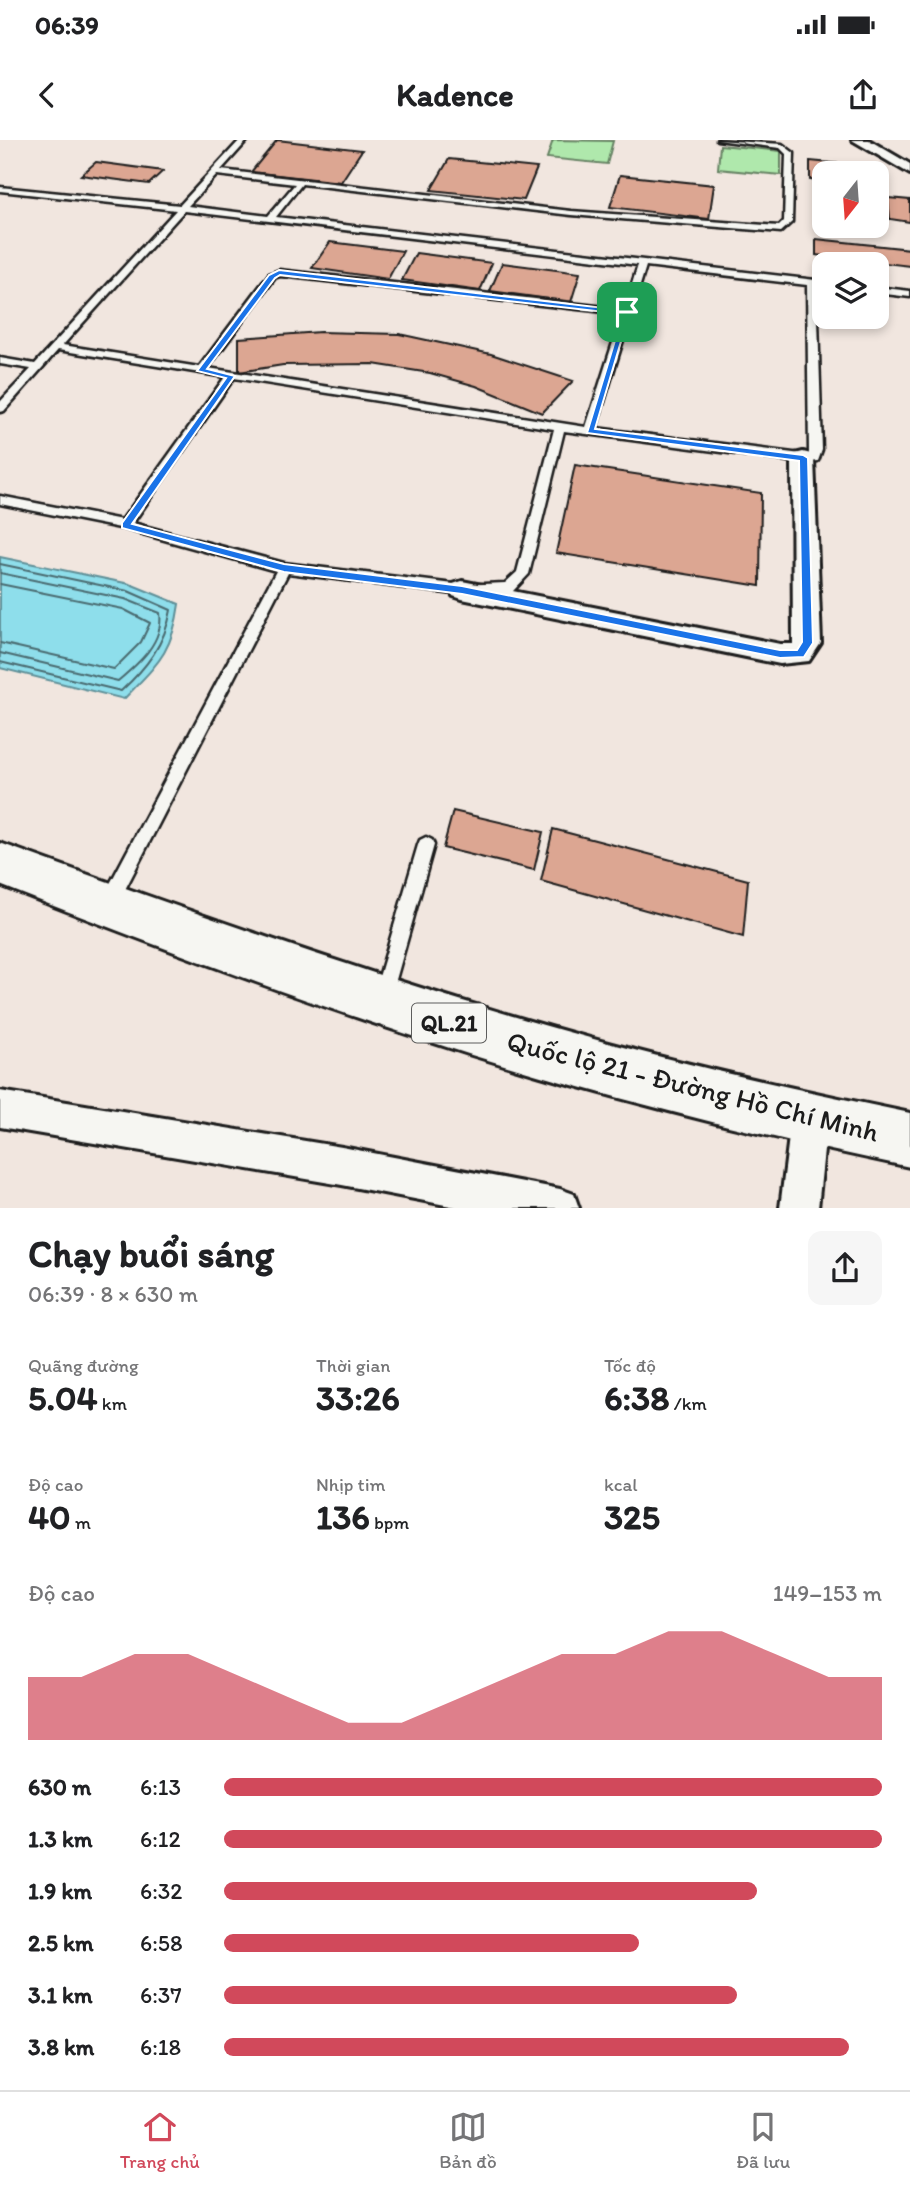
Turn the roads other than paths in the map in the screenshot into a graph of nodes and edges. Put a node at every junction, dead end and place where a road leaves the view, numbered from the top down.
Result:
1 (244, 140) edge
2 (722, 140) edge
3 (859, 140) edge
4 (910, 170) edge
5 (215, 172) junction
6 (300, 182) junction
7 (0, 189) edge
8 (183, 208) junction
9 (271, 218) junction
10 (643, 262) junction
11 (812, 282) edge
12 (889, 291) edge
13 (910, 294) edge
14 (627, 312) junction
15 (813, 329) edge
16 (56, 347) junction
17 (0, 362) edge
18 (38, 367) junction
19 (201, 371) junction
20 (231, 376) junction
21 (0, 409) edge
22 (560, 427) junction
23 (590, 431) junction
24 (803, 458) junction
25 (0, 500) edge
26 (125, 525) junction
27 (284, 568) junction
28 (462, 590) junction
29 (426, 845) dead end
30 (0, 864) edge
31 (107, 905) junction
32 (381, 1002) junction
33 (0, 1108) edge
34 (809, 1121) junction
35 (910, 1140) edge
36 (560, 1208) edge
37 (799, 1208) edge

1 - 5 lane
2 - 6 lane
3 - 4 street
5 - 6 lane
5 - 8 lane
6 - 9 lane
7 - 8 lane
8 - 9 lane
8 - 16 lane
9 - 10 lane
10 - 11 lane
10 - 14 lane
12 - 13 lane
14 - 19 lane
14 - 23 lane
15 - 24 lane
16 - 18 lane
16 - 19 lane
17 - 18 lane
18 - 21 lane
19 - 20 lane
20 - 22 lane
20 - 26 lane
22 - 23 lane
22 - 28 lane
23 - 24 lane
24 - 28 street
25 - 26 lane
26 - 27 lane
27 - 28 lane
27 - 31 lane
29 - 32 lane
30 - 31 highway, Quốc lộ 21 - Đường Hồ Chí Minh / QL.21
31 - 32 highway, Quốc lộ 21 - Đường Hồ Chí Minh / QL.21
32 - 34 highway, Quốc lộ 21 - Đường Hồ Chí Minh / QL.21
33 - 36 street
34 - 35 highway, Quốc lộ 21 - Đường Hồ Chí Minh / QL.21
34 - 37 street

